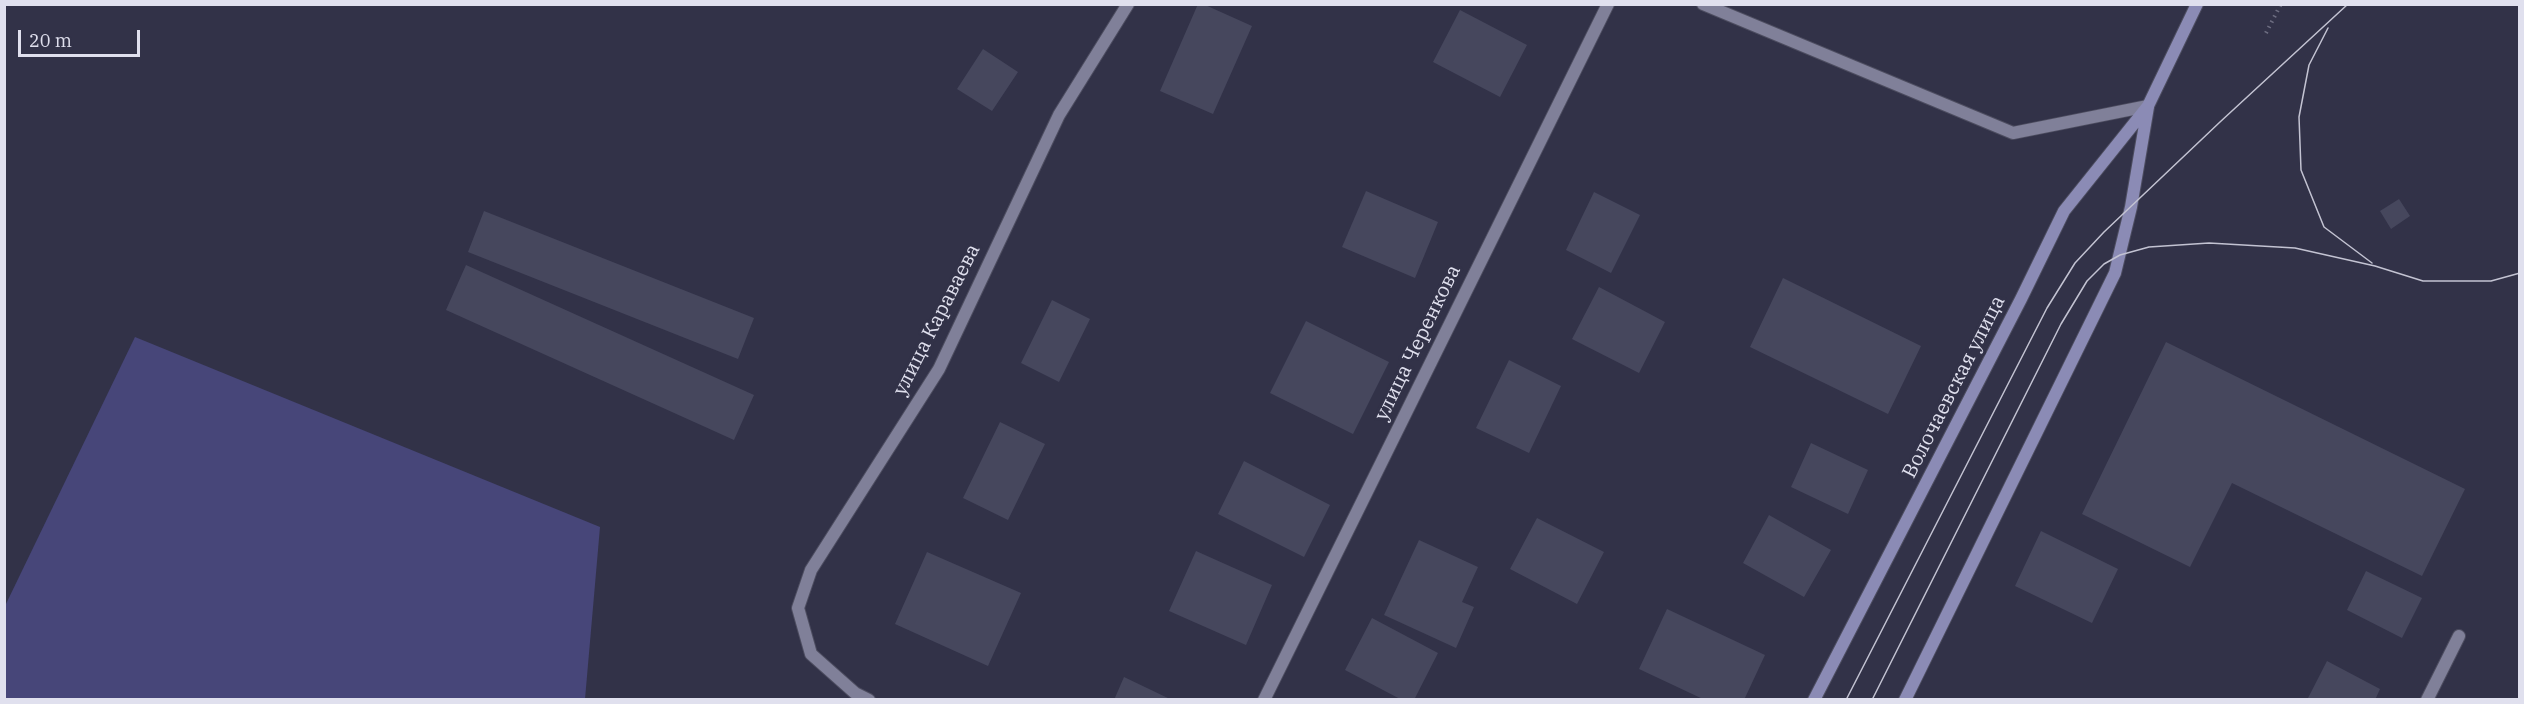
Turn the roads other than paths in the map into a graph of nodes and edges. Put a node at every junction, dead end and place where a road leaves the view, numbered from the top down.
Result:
1 (1128, 4) edge
2 (1608, 4) edge
3 (1703, 4) edge
4 (2197, 4) edge
5 (2148, 106) junction
6 (2459, 636) dead end
7 (869, 699) edge
8 (1264, 699) edge
9 (1814, 699) edge
10 (1905, 699) edge
11 (2427, 699) edge

1 - 7 street, улица Караваева
2 - 8 street, улица Черенкова
3 - 5 street
4 - 5 main road, Волочаевская улица
5 - 9 main road, Волочаевская улица
5 - 10 main road, Волочаевская улица
6 - 11 street

